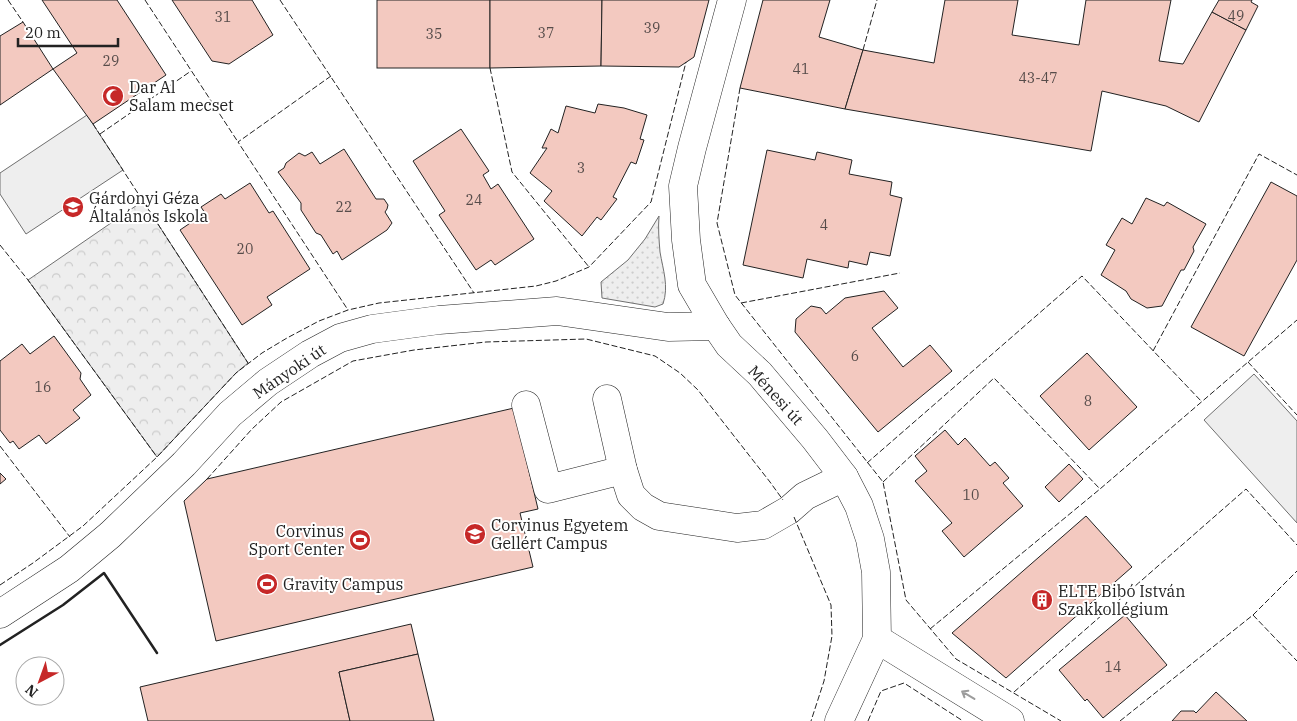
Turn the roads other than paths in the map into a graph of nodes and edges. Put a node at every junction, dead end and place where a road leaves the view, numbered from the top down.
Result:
1 (732, 0) edge
2 (716, 326) junction
3 (607, 399) dead end
4 (526, 406) dead end
5 (623, 470) junction
6 (844, 477) junction
7 (0, 614) edge
8 (876, 639) junction
9 (839, 721) edge
10 (1010, 721) edge

1 - 2 street, Ménesi út
2 - 6 street, Ménesi út
2 - 7 street, Mányoki út
3 - 5 street
4 - 5 street
5 - 6 street
6 - 8 street, Ménesi út
8 - 9 street
10 -> 8 street

